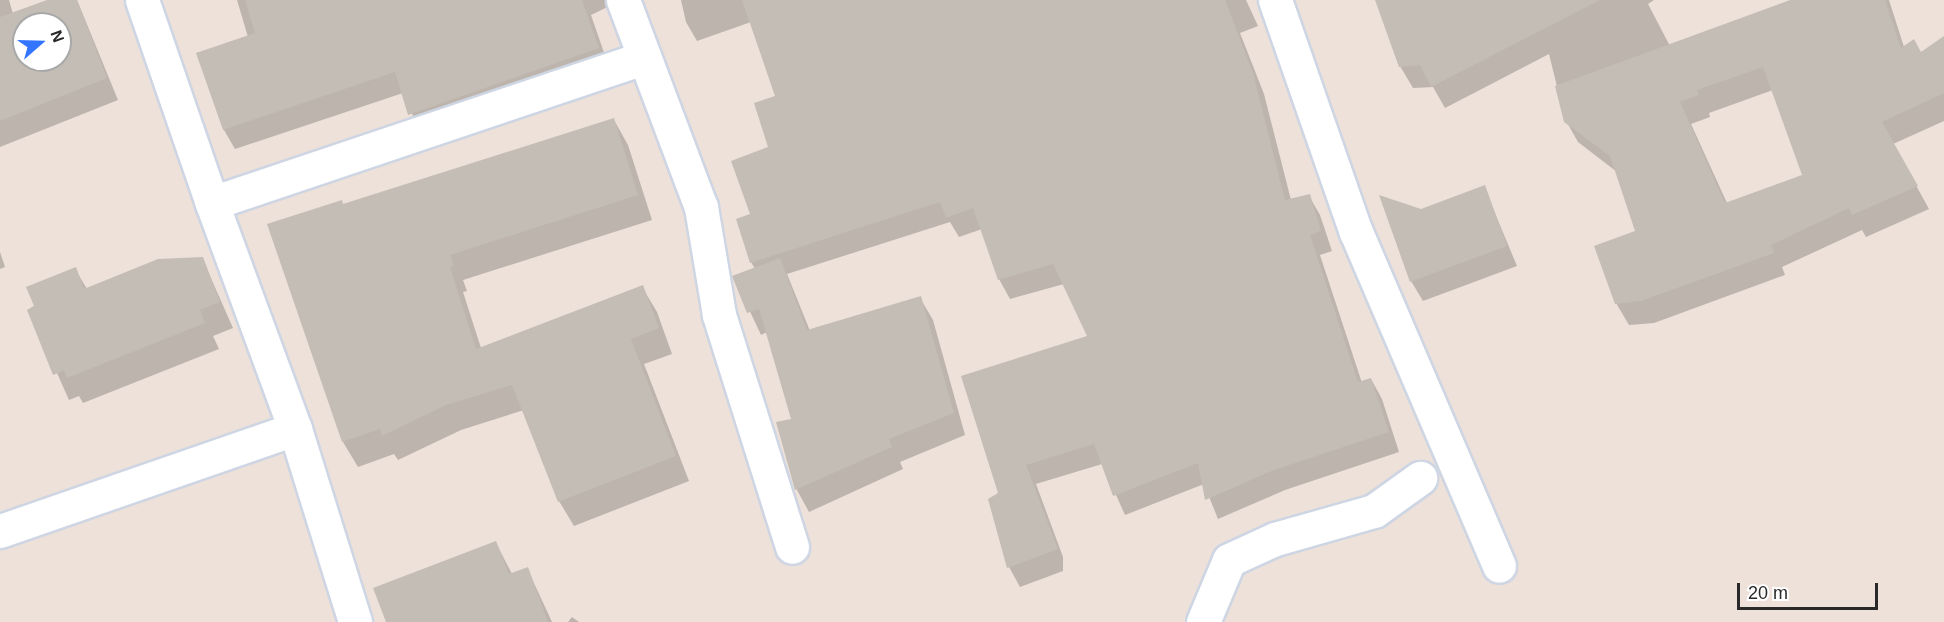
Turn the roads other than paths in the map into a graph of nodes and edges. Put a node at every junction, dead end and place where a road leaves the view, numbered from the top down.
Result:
1 (142, 0) edge
2 (623, 0) edge
3 (1275, 0) edge
4 (644, 58) junction
5 (212, 203) junction
6 (295, 429) junction
7 (1420, 478) dead end
8 (0, 531) edge
9 (792, 547) dead end
10 (1499, 566) dead end
11 (355, 622) edge
12 (1203, 622) edge

1 - 5 street
2 - 4 street
3 - 10 street
4 - 5 street
4 - 9 street
5 - 6 street
6 - 8 street
6 - 11 street
7 - 12 street

